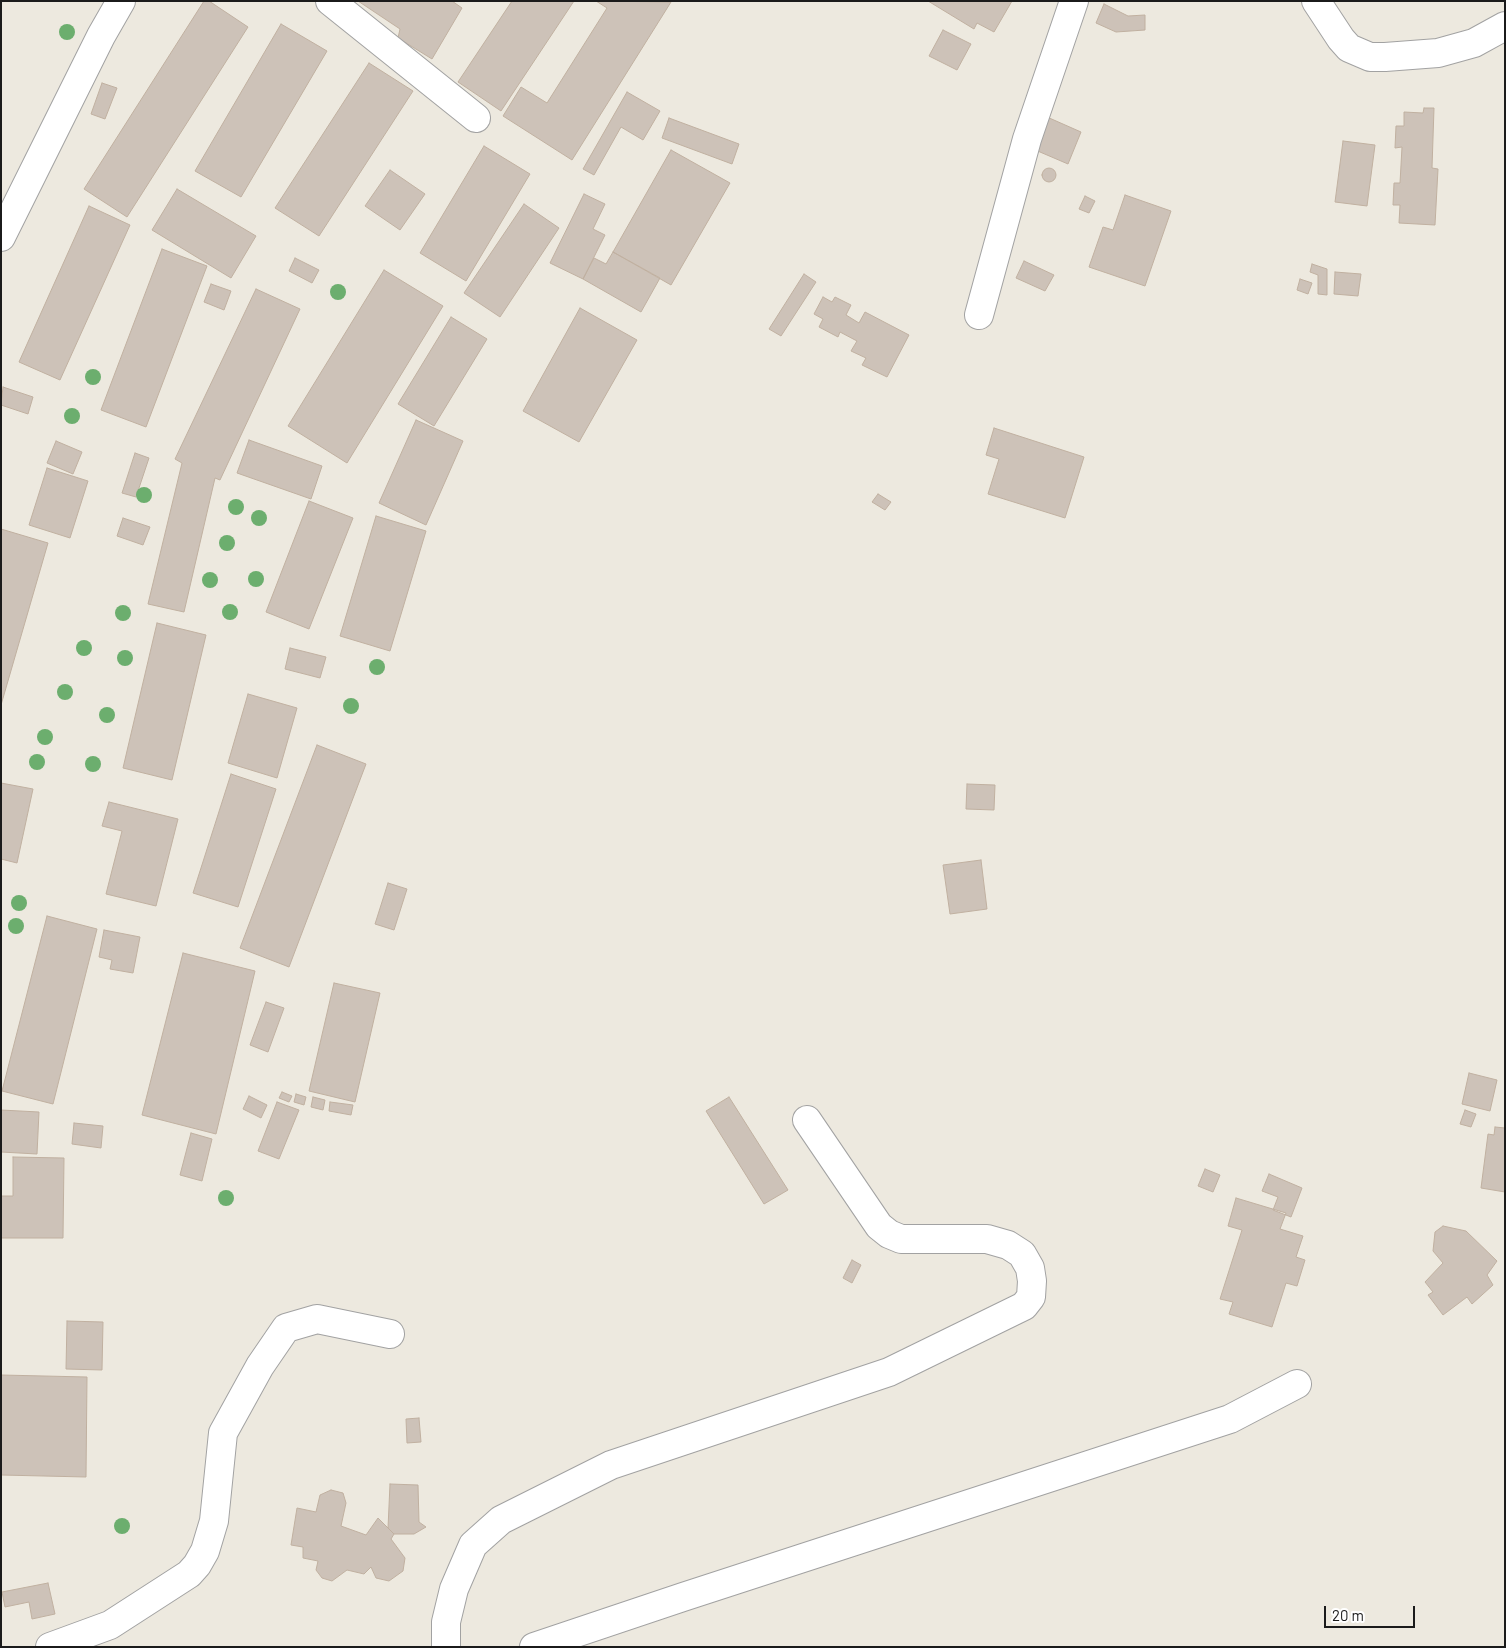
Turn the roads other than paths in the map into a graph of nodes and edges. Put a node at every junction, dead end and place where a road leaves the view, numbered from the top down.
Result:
1 (121, 1) edge
2 (330, 1) edge
3 (1074, 1) edge
4 (1316, 1) edge
5 (1505, 26) edge
6 (476, 118) dead end
7 (1, 237) edge
8 (979, 315) dead end
9 (807, 1120) dead end
10 (390, 1334) dead end
11 (1297, 1384) dead end
12 (50, 1647) edge
13 (446, 1647) edge
14 (534, 1647) edge

1 - 7 street
2 - 6 street
3 - 8 street
4 - 5 street
9 - 13 street
10 - 12 street
11 - 14 street

